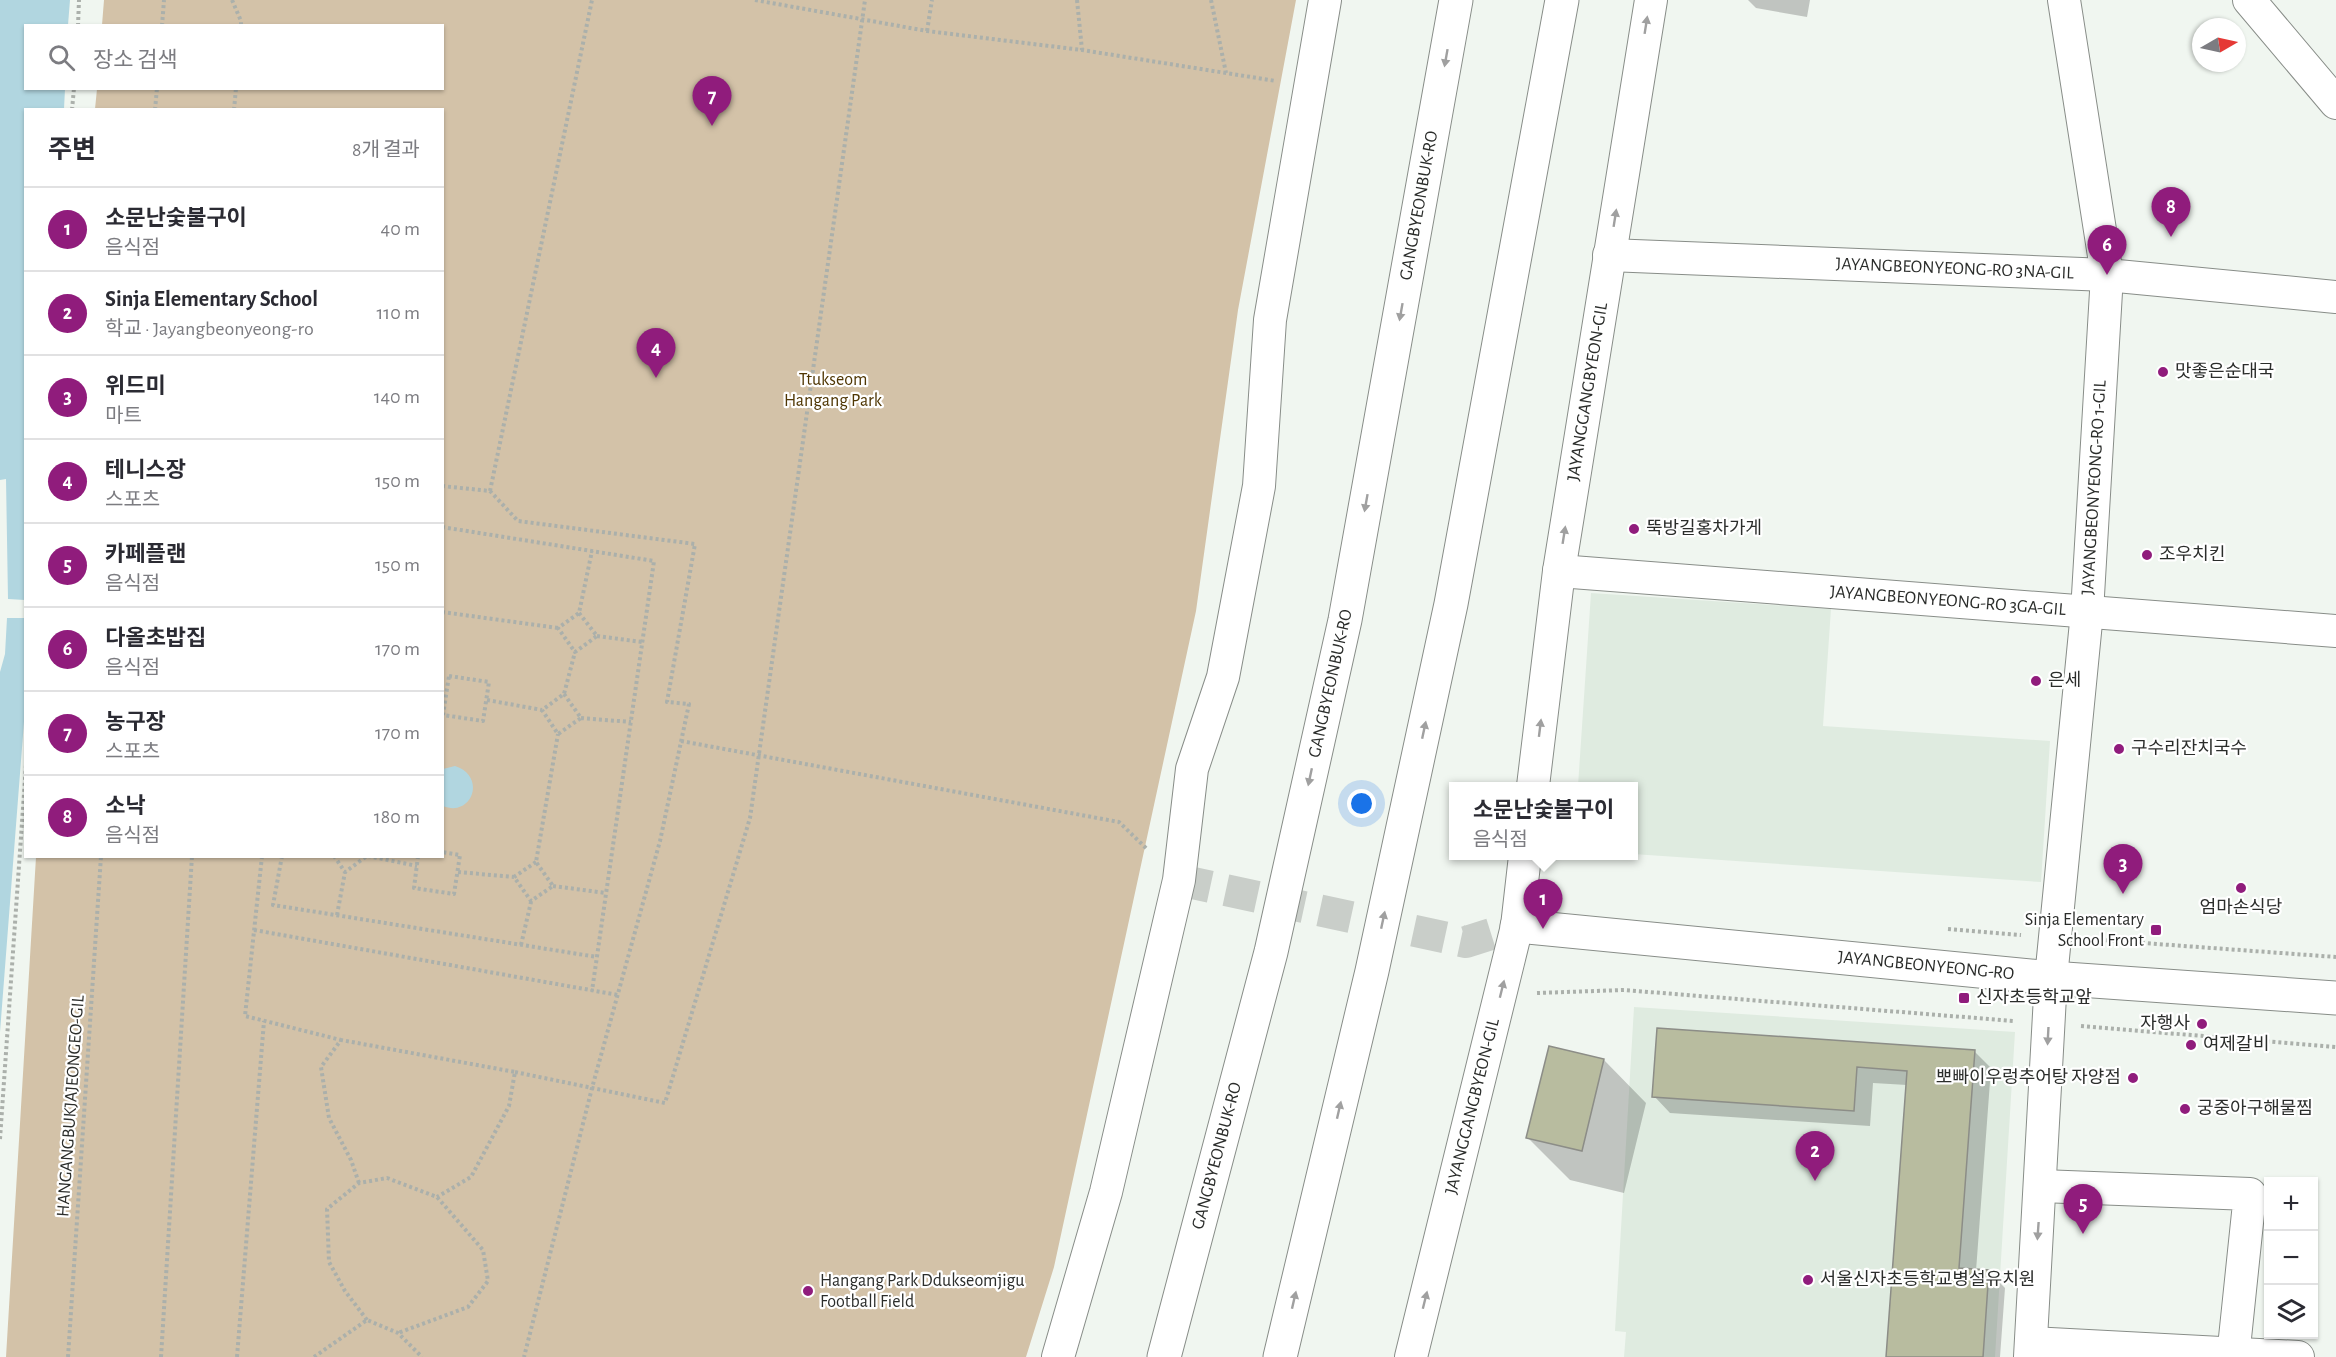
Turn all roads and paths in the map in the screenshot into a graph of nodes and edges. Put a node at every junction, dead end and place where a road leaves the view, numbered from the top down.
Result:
1 (79, 0) edge
2 (164, 0) edge
3 (231, 0) edge
4 (592, 0) edge
5 (755, 0) edge
6 (865, 0) edge
7 (932, 0) edge
8 (1077, 0) edge
9 (1210, 0) edge
10 (1325, 0) edge
11 (1456, 0) edge
12 (1562, 0) edge
13 (1651, 0) edge
14 (2064, 0) edge
15 (2249, 0) edge
16 (768, 2) edge
17 (862, 21) junction
18 (78, 24) edge
19 (162, 24) edge
20 (241, 24) edge
21 (927, 32) junction
22 (1082, 50) junction
23 (1226, 74) junction
24 (1310, 87) junction
25 (74, 90) edge
26 (157, 90) edge
27 (236, 90) edge
28 (2336, 103) edge
29 (72, 108) edge
30 (155, 108) edge
31 (234, 108) edge
32 (1609, 255) junction
33 (2107, 275) junction
34 (2336, 297) edge
35 (444, 486) edge
36 (490, 491) junction
37 (444, 527) edge
38 (592, 551) junction
39 (1558, 571) junction
40 (444, 612) edge
41 (2087, 612) junction
42 (579, 613) junction
43 (558, 628) junction
44 (2336, 631) edge
45 (597, 636) junction
46 (642, 642) junction
47 (575, 652) junction
48 (445, 693) edge
49 (564, 694) junction
50 (487, 700) junction
51 (542, 710) junction
52 (444, 715) edge
53 (581, 718) junction
54 (631, 722) junction
55 (558, 734) junction
56 (681, 741) junction
57 (759, 757) junction
58 (1533, 782) edge
59 (24, 794) edge
60 (444, 852) edge
61 (101, 858) edge
62 (192, 858) edge
63 (262, 858) edge
64 (282, 858) edge
65 (335, 858) edge
66 (364, 858) edge
67 (377, 858) edge
68 (418, 858) edge
69 (1525, 860) edge
70 (537, 862) junction
71 (417, 866) junction
72 (345, 872) junction
73 (458, 872) junction
74 (514, 878) junction
75 (1179, 880) junction
76 (553, 886) junction
77 (606, 893) junction
78 (531, 902) junction
79 (337, 915) junction
80 (1517, 926) junction
81 (1940, 929) dead end
82 (254, 930) junction
83 (2055, 937) junction
84 (521, 945) junction
85 (597, 957) junction
86 (2336, 957) edge
87 (2050, 978) junction
88 (592, 991) junction
89 (1527, 993) dead end
90 (618, 995) junction
91 (2336, 998) edge
92 (264, 1021) junction
93 (2048, 1024) junction
94 (341, 1040) junction
95 (2336, 1047) edge
96 (515, 1072) junction
97 (591, 1088) junction
98 (0, 1139) edge
99 (359, 1183) junction
100 (2041, 1186) junction
101 (437, 1197) junction
102 (367, 1320) junction
103 (398, 1333) junction
104 (2030, 1350) edge
105 (2234, 1355) edge
106 (68, 1357) edge
107 (161, 1357) edge
108 (237, 1357) edge
109 (314, 1357) edge
110 (423, 1357) edge
111 (524, 1357) edge
112 (1058, 1357) edge
113 (1164, 1357) edge
114 (1280, 1357) edge
115 (1411, 1357) edge
116 (2298, 1357) edge

1 - 18 path
2 - 19 path
3 - 20 path
4 - 36 path
5 - 16 path
6 - 17 path
7 - 21 path
8 - 22 path
9 - 23 path
10 - 24 street
11 -> 113 main road, GANGBYEONBUK-RO
114 -> 12 main road
32 -> 13 street, JAYANGGANGBYEON-GIL
14 - 33 street, JAYANGBEONYEONG-RO 1-GIL
15 - 28 street
16 - 17 path
17 - 21 path
17 - 57 path
21 - 22 path
22 - 23 path
23 - 24 path
24 - 75 street
25 - 29 path
26 - 30 path
27 - 31 path
32 - 33 street, JAYANGBEONYEONG-RO 3NA-GIL
39 -> 32 street, JAYANGGANGBYEON-GIL
33 - 34 street, JAYANGBEONYEONG-RO 3NA-GIL
33 - 41 street, JAYANGBEONYEONG-RO 1-GIL
35 - 36 path
36 - 56 path
37 - 38 path
38 - 42 path
38 - 46 path
39 - 41 street, JAYANGBEONYEONG-RO 3GA-GIL
58 -> 39 street, JAYANGGANGBYEON-GIL
40 - 43 path
41 - 44 street, JAYANGBEONYEONG-RO 3GA-GIL
41 - 83 street, JAYANGBEONYEONG-RO 1-GIL
42 - 43 path
42 - 45 path
43 - 47 path
45 - 46 path
45 - 47 path
46 - 54 path
47 - 49 path
48 - 50 path
49 - 51 path
49 - 53 path
50 - 51 path
50 - 52 path
51 - 55 path
53 - 54 path
53 - 55 path
54 - 77 path
55 - 70 path
56 - 57 path
56 - 90 path
57 - 75 path
57 - 97 path
59 - 98 path
60 - 73 path
61 - 106 path, HANGANGBUKJAJEONGEO-GIL
62 - 107 path
63 - 82 path
64 - 79 path
65 - 72 path
66 - 72 path
67 - 71 path
68 - 71 path
69 - 80 street, JAYANGGANGBYEON-GIL
70 - 74 path
70 - 76 path
71 - 73 path
72 - 79 path
73 - 74 path
74 - 78 path
75 - 112 street
76 - 77 path
76 - 78 path
77 - 85 path
78 - 84 path
79 - 84 path
80 - 87 main road, JAYANGBEONYEONG-RO
115 -> 80 street, JAYANGGANGBYEON-GIL
81 - 83 path
82 - 88 path
82 - 92 path
83 - 86 path
83 - 87 street, JAYANGBEONYEONG-RO 1-GIL
84 - 85 path
85 - 88 path
87 - 91 main road, JAYANGBEONYEONG-RO
87 - 93 street, JAYANGBEONYEONG-RO 1-GIL
88 - 90 path
89 - 93 path
90 - 97 path
92 - 94 path
92 - 108 path
93 - 95 path
93 -> 100 street, JAYANGBEONYEONG-RO 1-GIL
94 - 96 path
94 - 99 path
96 - 97 path
96 - 101 path
97 - 111 path
99 - 101 path
99 - 102 path
100 -> 104 street, JAYANGBEONYEONG-RO 1-GIL
100 - 105 street
101 - 103 path
102 - 103 path
102 - 109 path
103 - 110 path
104 - 105 street
105 - 116 street

